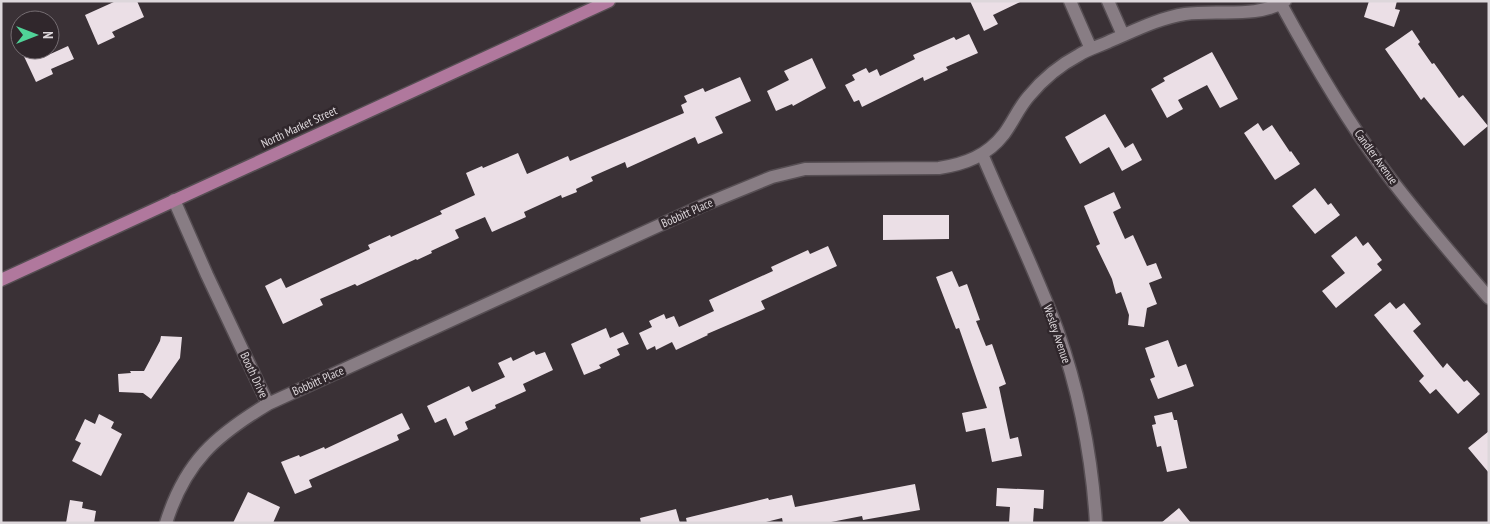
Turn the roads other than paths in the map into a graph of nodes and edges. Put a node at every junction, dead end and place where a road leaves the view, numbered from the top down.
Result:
1 (609, 1) edge
2 (1070, 1) edge
3 (1108, 1) edge
4 (1283, 3) edge
5 (1124, 35) junction
6 (1091, 49) junction
7 (982, 154) junction
8 (174, 200) junction
9 (1, 280) edge
10 (1489, 298) edge
11 (268, 404) junction
12 (166, 523) edge
13 (1096, 523) edge

1 - 8 main road, North Market Street
2 - 6 street
3 - 5 street
4 - 5 street, Bobbitt Place
4 - 10 street, Candler Avenue
5 - 6 street, Bobbitt Place
6 - 7 street, Bobbitt Place
7 - 11 street, Bobbitt Place
7 - 13 street, Wesley Avenue
8 - 9 main road, North Market Street
8 - 11 street, Booth Drive
11 - 12 street, Booth Drive

